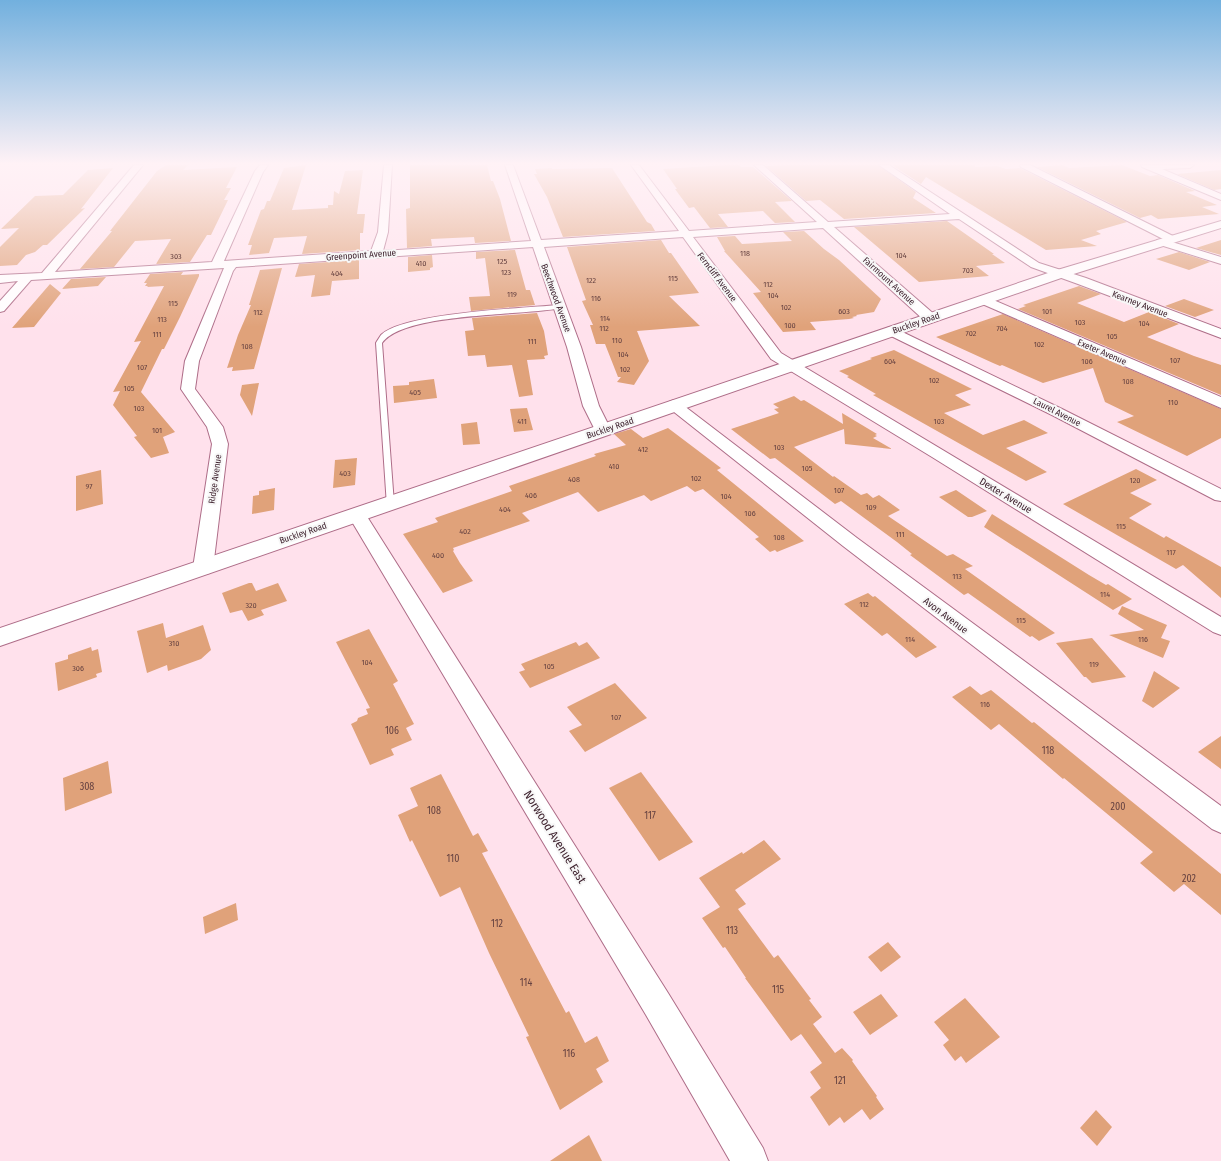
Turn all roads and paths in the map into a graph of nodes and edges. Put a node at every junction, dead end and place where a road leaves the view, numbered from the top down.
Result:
1 (93, 219) edge
2 (238, 219) edge
3 (384, 219) edge
4 (528, 219) edge
5 (674, 219) edge
6 (819, 219) edge
7 (913, 219) edge
8 (966, 219) edge
9 (1127, 219) edge
10 (1221, 224) edge
11 (826, 225) junction
12 (685, 234) junction
13 (1166, 240) junction
14 (537, 243) junction
15 (376, 254) junction
16 (1221, 262) edge
17 (232, 263) junction
18 (217, 264) junction
19 (1059, 274) junction
20 (45, 276) junction
21 (28, 277) junction
22 (0, 279) edge
23 (984, 300) junction
24 (560, 307) junction
25 (0, 308) edge
26 (930, 318) junction
27 (892, 331) junction
28 (1221, 334) edge
29 (790, 366) junction
30 (1221, 404) edge
31 (674, 405) junction
32 (604, 430) junction
33 (1221, 496) edge
34 (390, 504) junction
35 (357, 515) junction
36 (203, 568) junction
37 (1221, 627) edge
38 (0, 637) edge
39 (1221, 821) edge
40 (750, 1161) edge

1 - 20 street
2 - 18 street
3 - 15 street
4 - 14 street, Beechwood Avenue
5 - 12 street, Ferncliff Avenue
6 - 11 street, Fairmount Avenue
7 - 11 street, Greenpoint Avenue
8 - 19 street, Kearney Avenue
9 - 13 street
10 - 13 street, Buckley Road
11 - 12 street, Greenpoint Avenue
11 - 26 street, Fairmount Avenue
12 - 14 street, Greenpoint Avenue
12 - 29 street, Ferncliff Avenue
13 - 16 street
13 - 19 street, Buckley Road
14 - 15 street, Greenpoint Avenue
14 - 24 street, Beechwood Avenue
15 - 17 street, Greenpoint Avenue
17 - 18 street, Greenpoint Avenue
17 - 36 street, Ridge Avenue
18 - 20 street, Greenpoint Avenue
19 - 23 street, Buckley Road
19 - 28 street, Kearney Avenue
20 - 21 street, Greenpoint Avenue
21 - 22 street, Greenpoint Avenue
21 - 25 street
23 - 26 street, Buckley Road
23 - 30 street, Exeter Avenue
24 - 32 street, Beechwood Avenue
24 - 34 lane
26 - 27 street, Buckley Road
27 - 29 street, Buckley Road
27 - 33 street, Laurel Avenue
29 - 31 street, Buckley Road
29 - 37 street, Dexter Avenue
31 - 32 street, Buckley Road
31 - 39 street, Avon Avenue
32 - 34 street, Buckley Road
34 - 35 street, Buckley Road
35 - 36 street, Buckley Road
35 - 40 street, Norwood Avenue East
36 - 38 street, Buckley Road

